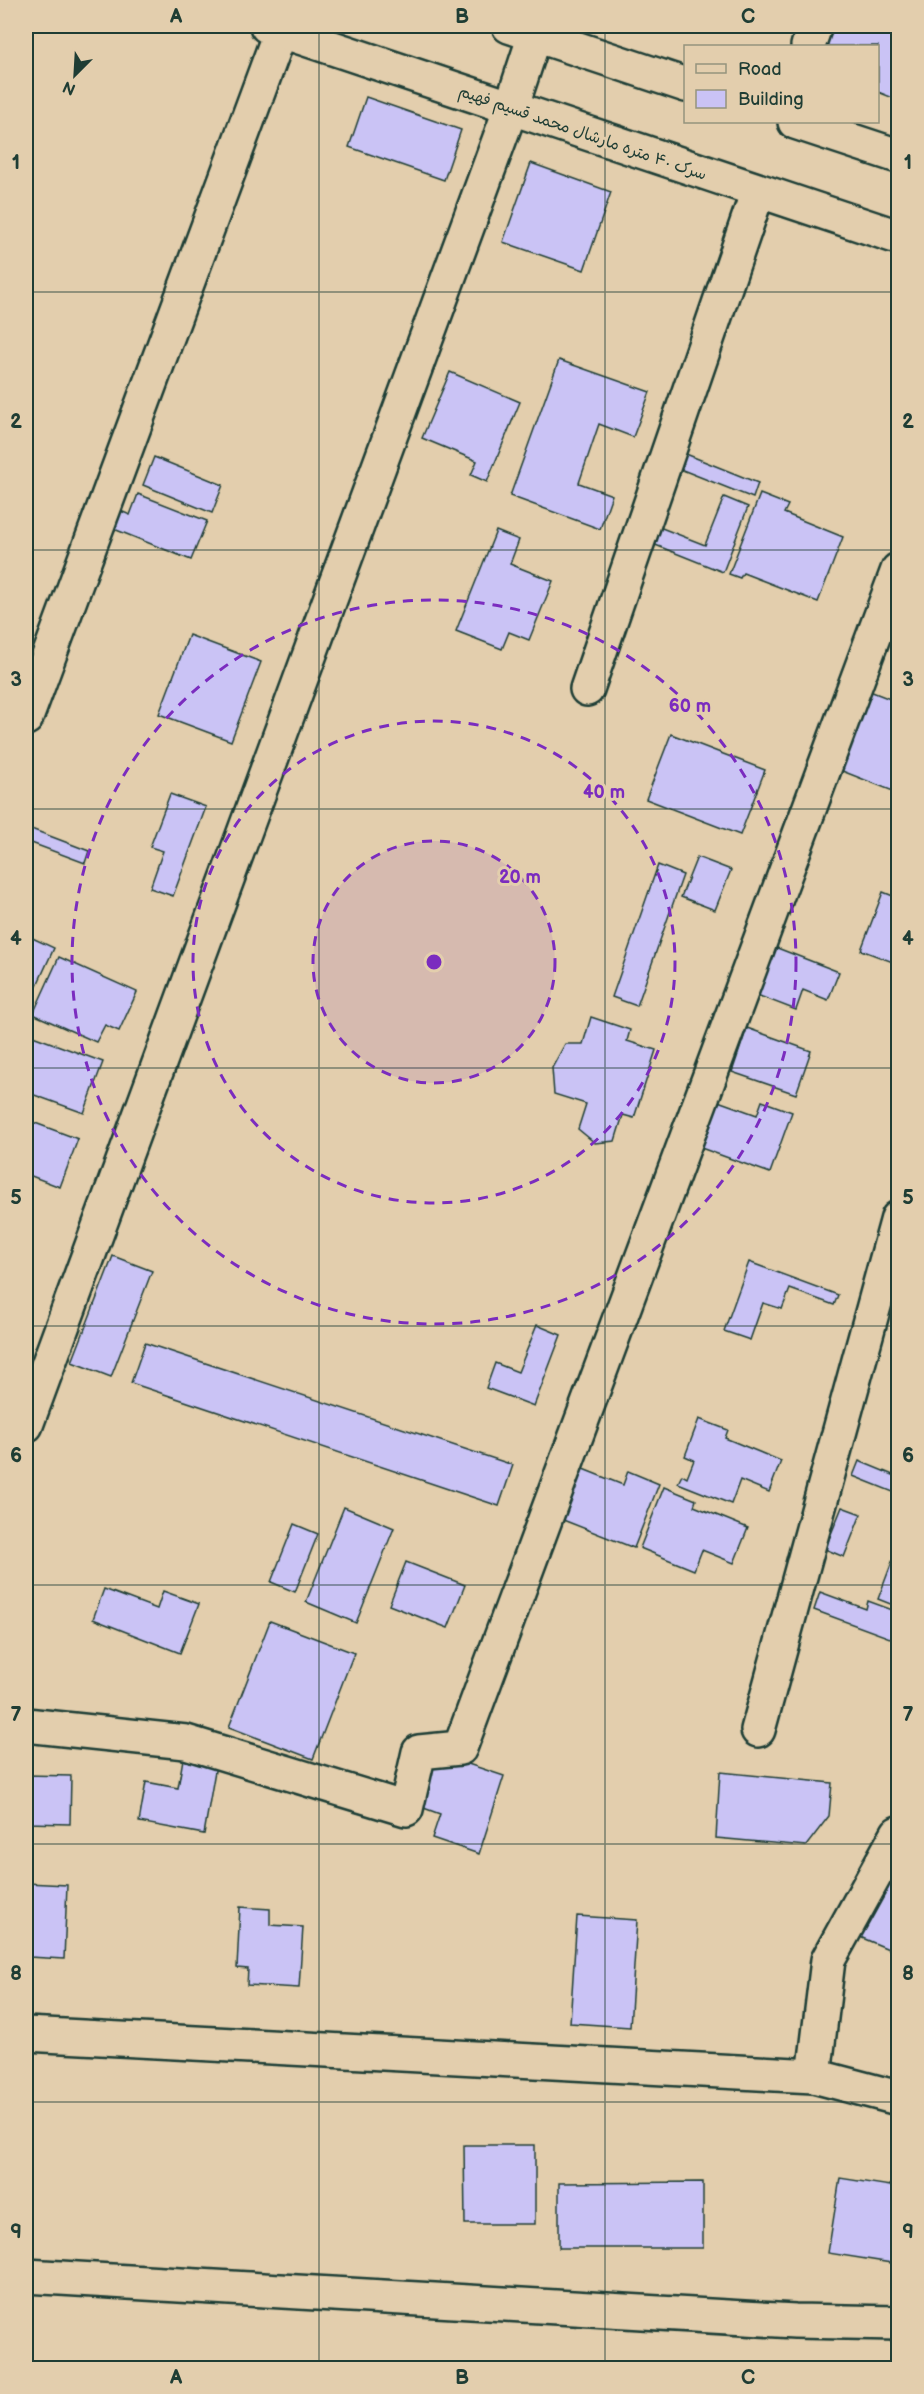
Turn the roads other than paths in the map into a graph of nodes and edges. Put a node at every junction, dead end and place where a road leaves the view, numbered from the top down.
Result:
1 (815, 26) edge
2 (274, 28) edge
3 (528, 28) edge
4 (808, 45) edge
5 (684, 84) edge
6 (511, 108) junction
7 (798, 123) edge
8 (898, 156) edge
9 (758, 191) junction
10 (898, 237) edge
11 (898, 570) edge
12 (587, 689) dead end
13 (26, 718) edge
14 (898, 1218) edge
15 (26, 1425) edge
16 (26, 1725) edge
17 (758, 1730) dead end
18 (898, 1833) edge
19 (26, 2034) edge
20 (814, 2076) junction
21 (898, 2098) edge
22 (26, 2276) edge
23 (898, 2323) edge

1 - 4 street
2 - 6 street, سرک ۴۰ متره مارشال محمد قسیم فهیم
2 - 13 street
3 - 5 street
3 - 6 street
6 - 9 street, سرک ۴۰ متره مارشال محمد قسیم فهیم
6 - 15 street
7 - 8 street
9 - 10 street, سرک ۴۰ متره مارشال محمد قسیم فهیم
9 - 12 street
11 - 16 street
14 - 17 street
18 - 20 street
19 - 20 street
20 - 21 street
22 - 23 street

